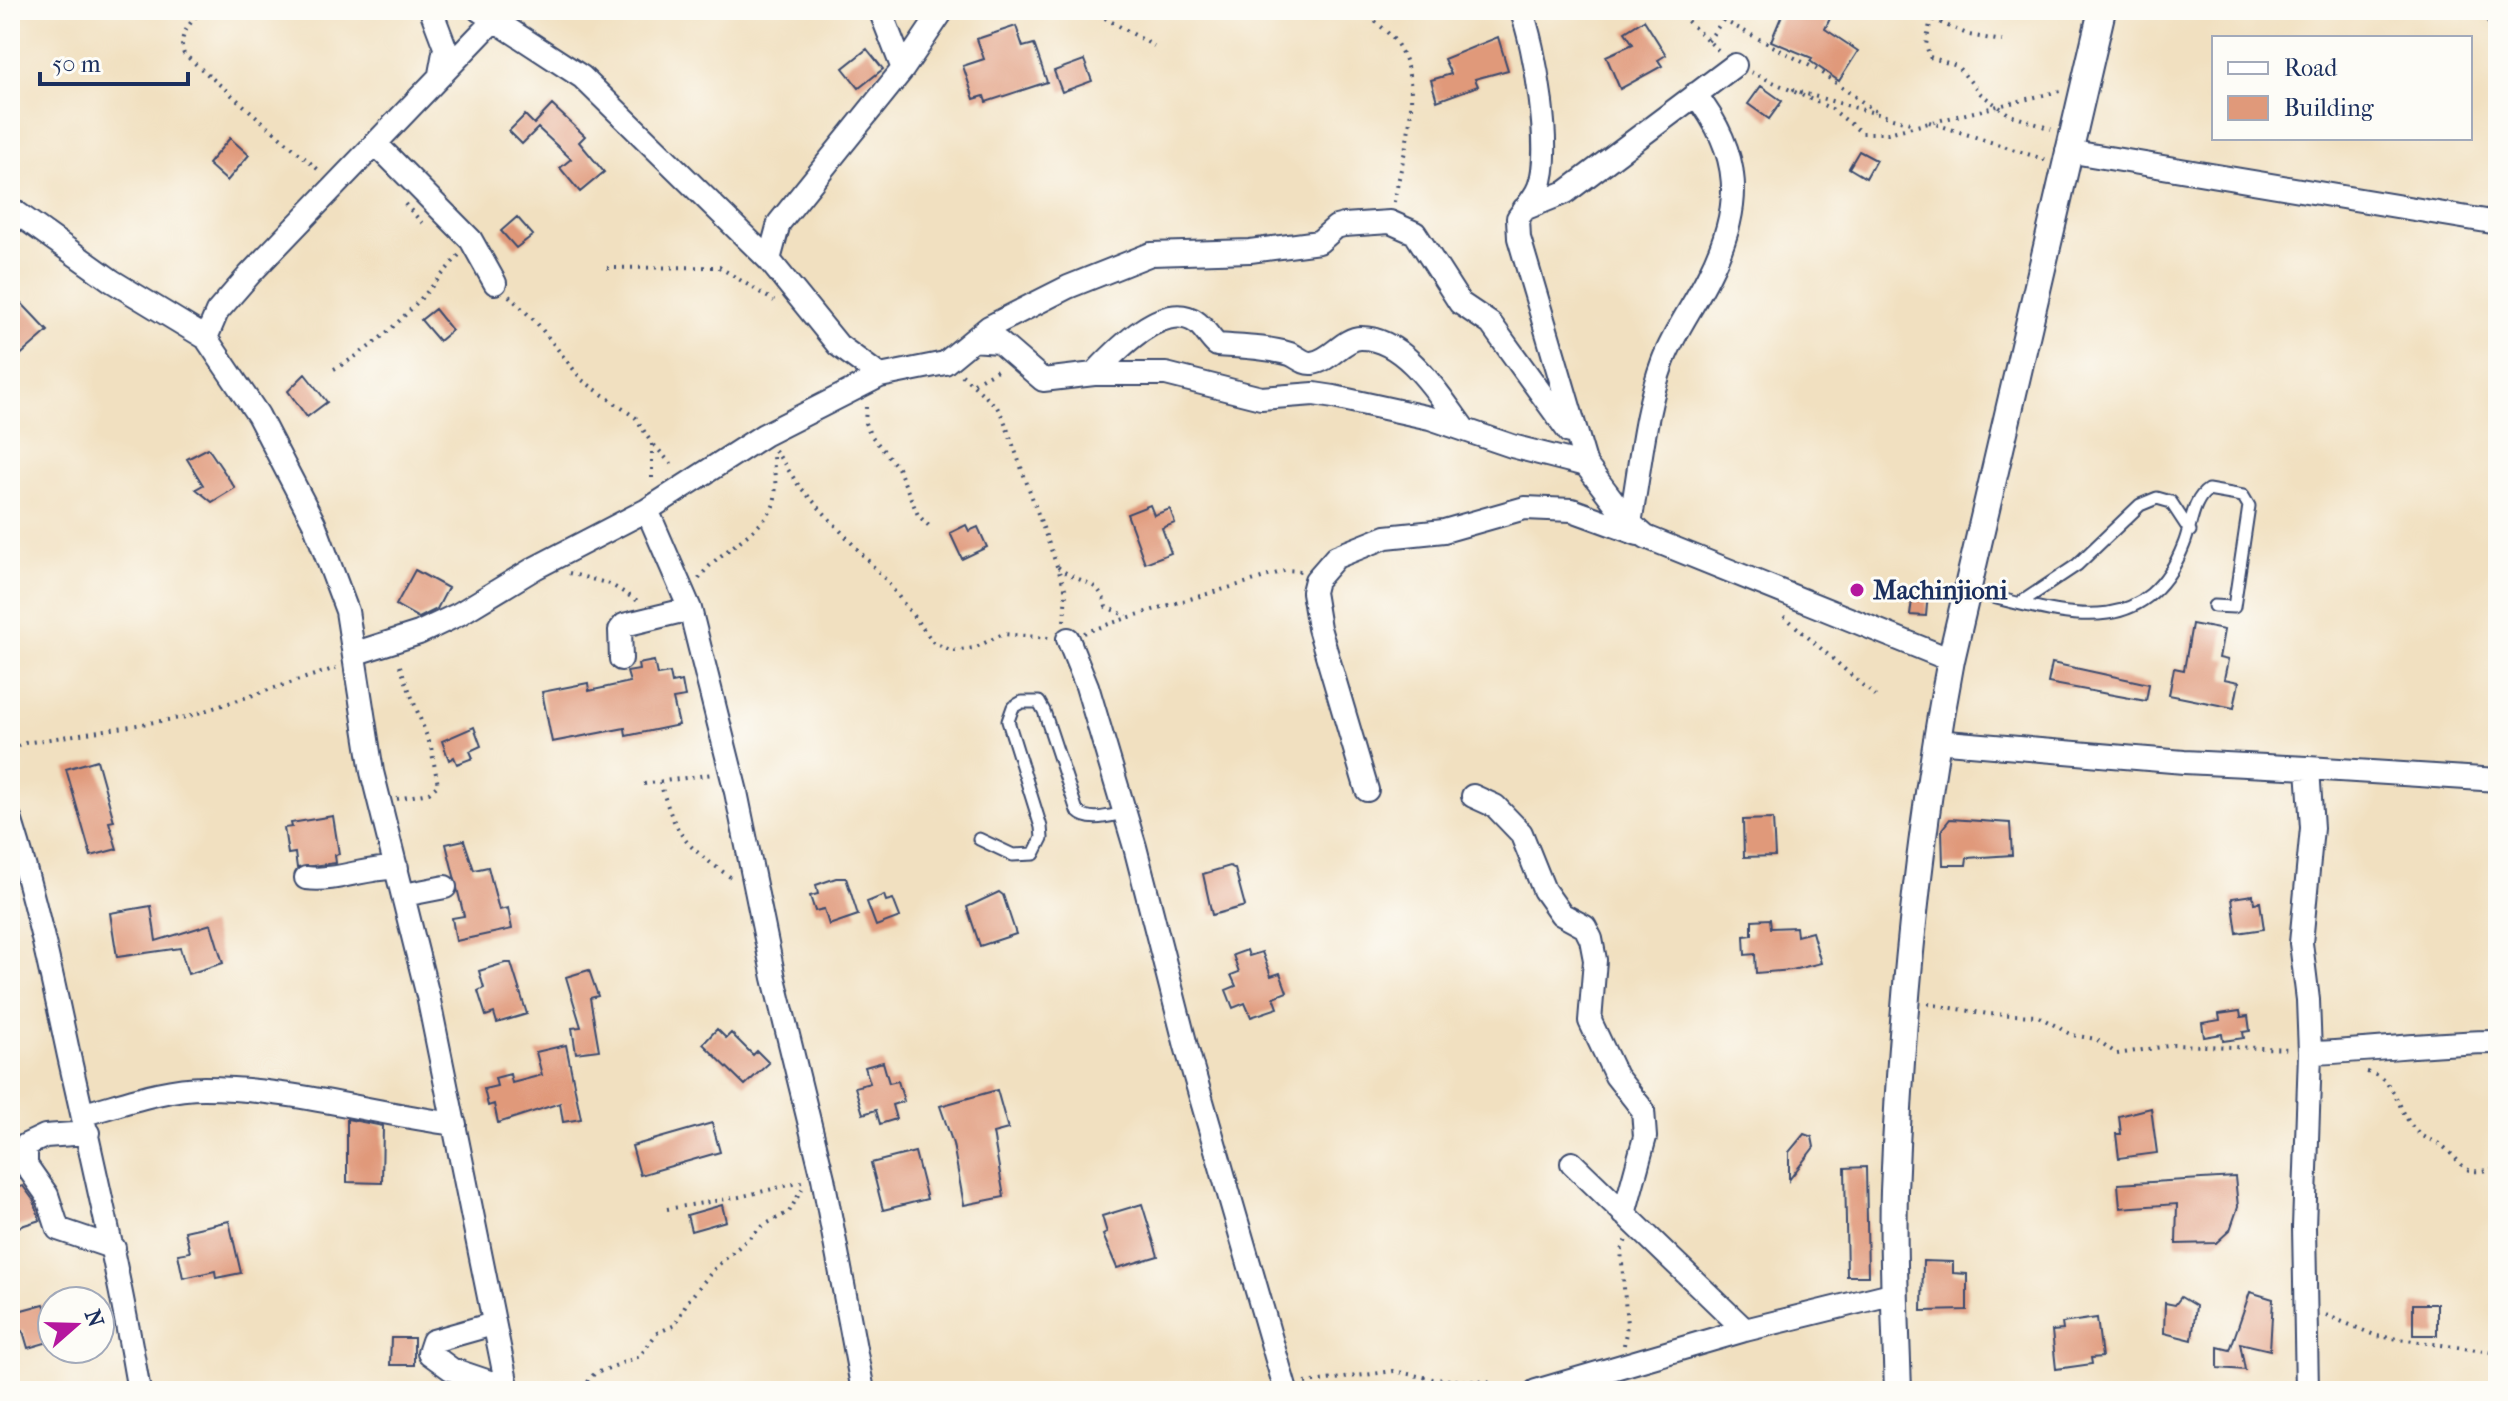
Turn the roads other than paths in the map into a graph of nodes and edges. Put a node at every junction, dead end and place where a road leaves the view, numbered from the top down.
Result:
1 (431, 10) edge
2 (880, 10) edge
3 (943, 10) edge
4 (1521, 10) edge
5 (2497, 10) edge
6 (2104, 11) edge
7 (487, 14) edge
8 (2498, 17) edge
9 (1735, 65) road end
10 (903, 69) junction
11 (440, 74) junction
12 (1695, 94) junction
13 (375, 143) junction
14 (2068, 151) junction
15 (10, 208) edge
16 (1524, 209) junction
17 (2498, 223) edge
18 (769, 260) junction
19 (495, 283) road end
20 (206, 338) junction
21 (973, 340) junction
22 (1094, 374) junction
23 (884, 376) junction
24 (1464, 429) junction
25 (1577, 443) junction
26 (1586, 465) junction
27 (649, 508) junction
28 (1638, 530) junction
29 (2190, 531) junction
30 (1967, 590) junction
31 (2020, 603) junction
32 (2214, 606) dead end
33 (690, 609) junction
34 (1068, 639) road end
35 (357, 657) junction
36 (621, 659) dead end
37 (1951, 660) junction
38 (1935, 741) junction
39 (2308, 768) junction
40 (2498, 780) edge
41 (1367, 790) dead end
42 (1473, 796) dead end
43 (1124, 813) junction
44 (10, 818) edge
45 (979, 839) dead end
46 (397, 868) junction
47 (306, 878) dead end
48 (445, 887) dead end
49 (404, 895) junction
50 (2498, 1042) edge
51 (2310, 1053) junction
52 (86, 1124) junction
53 (455, 1124) junction
54 (1572, 1163) dead end
55 (1628, 1218) junction
56 (114, 1248) junction
57 (1895, 1293) junction
58 (493, 1324) junction
59 (1745, 1330) junction
60 (1285, 1384) edge
61 (508, 1389) edge
62 (139, 1391) edge
63 (863, 1391) edge
64 (1536, 1391) edge
65 (1898, 1391) edge
66 (2307, 1391) edge

1 - 11 street
2 - 10 street
3 - 10 street
4 - 16 street
5 - 8 street
6 - 14 street
7 - 11 street
7 - 18 street
9 - 12 street
10 - 18 street
11 - 13 street
12 - 16 street
12 - 28 street
13 - 19 street
13 - 20 street
14 - 17 street
14 - 30 street
15 - 20 street
16 - 25 street
18 - 23 street
20 - 35 street
21 - 22 street
21 - 23 street
21 - 25 street
22 - 24 street
22 - 24 street
23 - 27 street
24 - 26 street
25 - 26 street
26 - 28 street
27 - 33 street
27 - 35 street
28 - 37 street
28 - 41 street
29 - 31 lane
29 - 31 lane
29 - 32 lane
30 - 31 lane
30 - 37 street
33 - 36 street
33 - 63 street
34 - 43 street
35 - 46 street
37 - 38 street
38 - 39 street
38 - 57 street
39 - 40 street
39 - 51 street
42 - 55 street
43 - 45 lane
43 - 60 street
44 - 52 street
46 - 47 street
46 - 49 street
48 - 49 street
49 - 53 street
50 - 51 street
51 - 66 street
52 - 53 street
52 - 56 street
52 - 56 street
53 - 58 street
54 - 55 street
55 - 59 street
56 - 62 street
57 - 59 street
57 - 65 street
58 - 61 street
58 - 61 street
59 - 64 street

